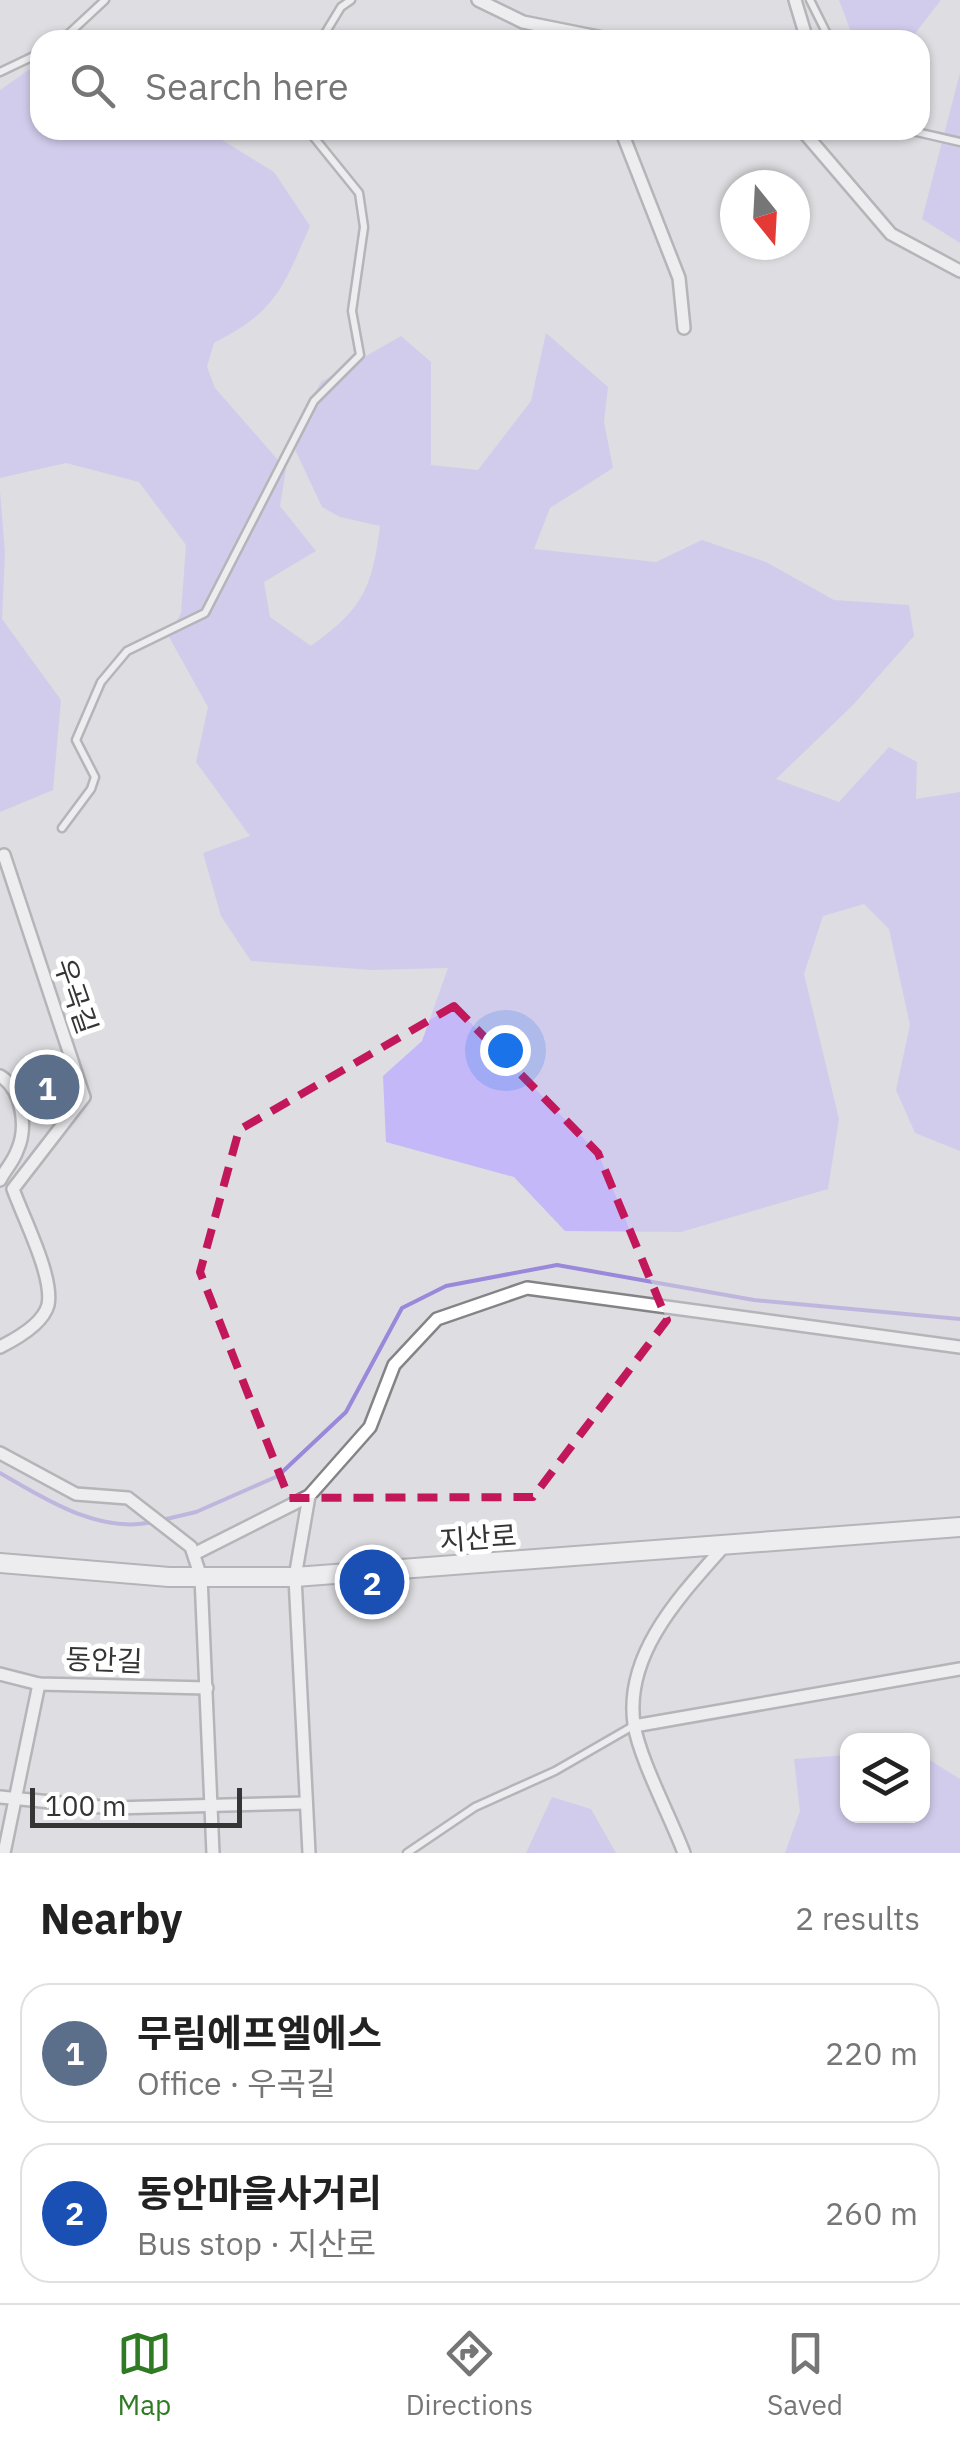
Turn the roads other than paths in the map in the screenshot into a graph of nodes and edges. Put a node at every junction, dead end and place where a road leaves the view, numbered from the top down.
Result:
1 (105, 0) edge
2 (352, 0) edge
3 (478, 0) edge
4 (795, 0) edge
5 (810, 0) edge
6 (73, 30) edge
7 (328, 30) edge
8 (562, 30) edge
9 (804, 30) edge
10 (825, 30) edge
11 (30, 58) edge
12 (0, 72) edge
13 (930, 135) edge
14 (316, 140) edge
15 (625, 140) edge
16 (811, 140) edge
17 (960, 142) edge
18 (960, 271) edge
19 (684, 328) dead end
20 (62, 828) dead end
21 (4, 855) dead end
22 (0, 1076) edge
23 (4, 1185) edge
24 (0, 1347) edge
25 (960, 1347) edge
26 (0, 1453) edge
27 (309, 1496) junction
28 (960, 1528) edge
29 (728, 1542) junction
30 (194, 1550) junction
31 (0, 1563) edge
32 (295, 1577) junction
33 (202, 1578) junction
34 (960, 1669) edge
35 (0, 1674) edge
36 (40, 1684) junction
37 (207, 1688) junction
38 (634, 1726) junction
39 (0, 1797) edge
40 (16, 1800) junction
41 (306, 1804) junction
42 (212, 1805) junction
43 (4, 1853) edge
44 (213, 1853) edge
45 (309, 1853) edge
46 (407, 1853) edge
47 (684, 1853) edge

1 - 6 lane
2 - 7 lane
3 - 8 street
4 - 9 street
5 - 10 lane
11 - 12 lane
13 - 17 lane
14 - 20 lane
15 - 19 street
16 - 18 street
21 - 23 street, 우곡길
22 - 23 street
23 - 24 street
25 - 27 street
26 - 30 street
27 - 30 street
27 - 32 street
28 - 29 main road, 지산로
29 - 32 main road, 지산로
29 - 38 street
30 - 33 street
31 - 33 main road, 지산로
32 - 33 main road, 지산로
32 - 41 street
33 - 37 street
34 - 38 street
35 - 36 street, 동안길
36 - 37 street, 동안길
36 - 40 street
37 - 42 street
38 - 46 lane
38 - 47 street
39 - 40 street
40 - 42 street
40 - 43 street
41 - 42 street
41 - 45 street
42 - 44 street

